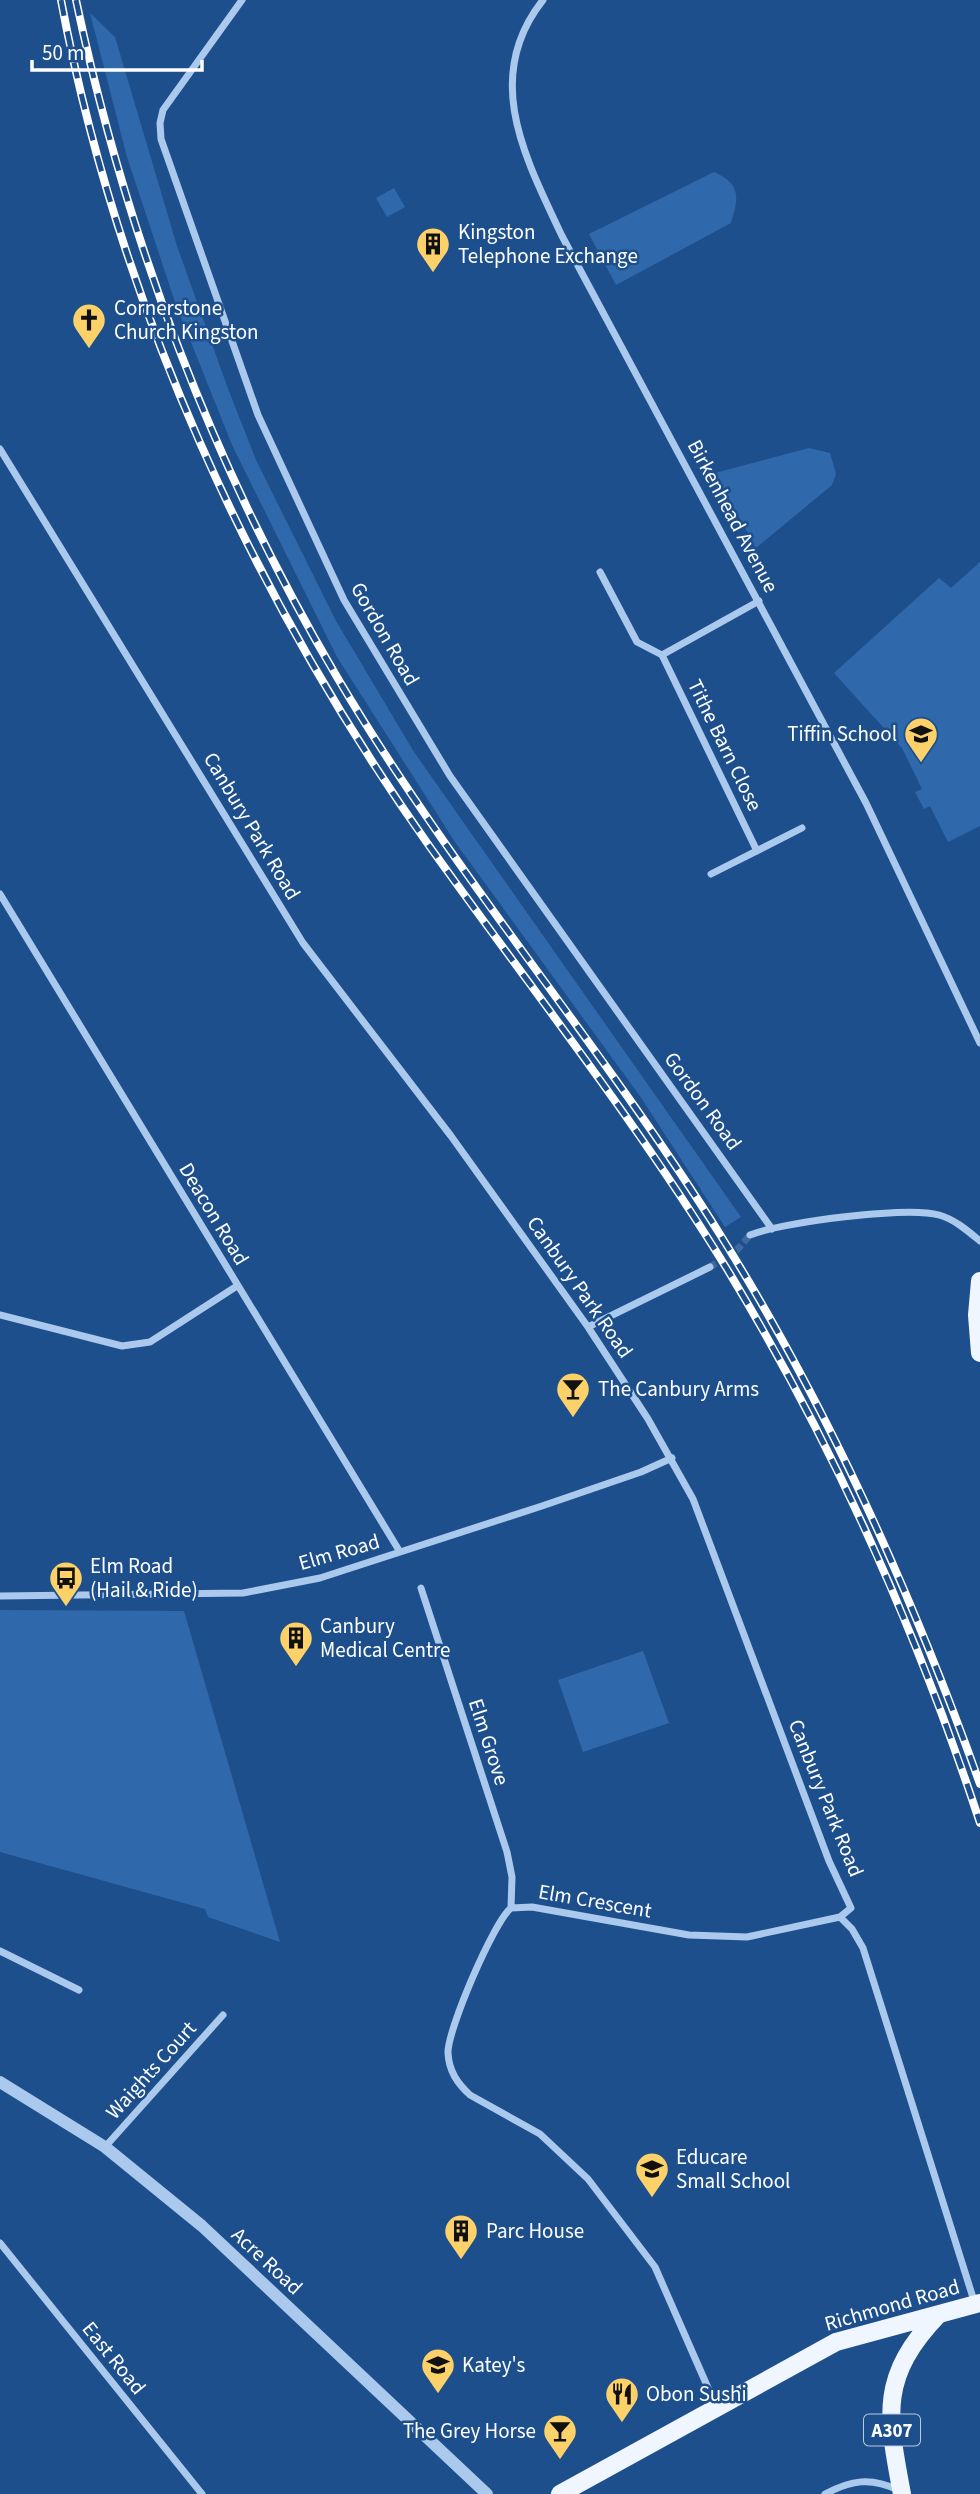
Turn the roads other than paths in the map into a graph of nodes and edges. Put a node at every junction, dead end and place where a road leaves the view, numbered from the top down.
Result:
1 (242, 0) edge
2 (543, 0) edge
3 (0, 449) edge
4 (600, 572) dead end
5 (759, 601) junction
6 (662, 654) junction
7 (802, 828) dead end
8 (757, 850) junction
9 (711, 874) dead end
10 (0, 894) edge
11 (980, 1043) edge
12 (772, 1229) junction
13 (750, 1235) tunnel mouth
14 (980, 1241) edge
15 (710, 1267) tunnel mouth
16 (980, 1281) edge
17 (237, 1286) junction
18 (0, 1315) edge
19 (588, 1327) junction
20 (980, 1353) edge
21 (672, 1458) junction
22 (400, 1552) junction
23 (421, 1588) dead end
24 (0, 1596) edge
25 (511, 1908) junction
26 (841, 1917) junction
27 (0, 1951) edge
28 (79, 1990) dead end
29 (223, 2015) dead end
30 (0, 2082) edge
31 (105, 2147) junction
32 (0, 2244) edge
33 (978, 2303) edge
34 (939, 2313) junction
35 (716, 2406) junction
36 (567, 2492) edge
37 (902, 2493) edge
38 (202, 2494) edge
39 (486, 2494) edge
40 (825, 2494) edge

1 - 12 street, Gordon Road
2 - 5 street, Birkenhead Avenue
3 - 19 street, Canbury Park Road
4 - 6 street
5 - 6 street
5 - 11 street, Birkenhead Avenue
6 - 8 street, Tithe Barn Close
7 - 8 street
8 - 9 street
10 - 17 street, Deacon Road
12 - 13 street
12 - 14 street
15 - 19 street
16 - 20 main road
17 - 18 street
17 - 22 street, Deacon Road
19 - 21 street, Canbury Park Road
21 - 22 street, Elm Road
21 - 26 street, Canbury Park Road
22 - 24 street, Elm Road
23 - 25 street, Elm Grove
25 - 26 street, Elm Crescent
25 - 35 street, Elm Crescent
26 - 33 street
27 - 28 street
29 - 31 street, Waights Court
30 - 31 street, Acre Road
31 - 39 street, Acre Road
32 - 38 street, East Road
33 - 34 main road, Richmond Road
34 - 35 main road, Richmond Road
34 - 37 main road, A307
35 - 36 main road, Richmond Road
37 - 40 street

